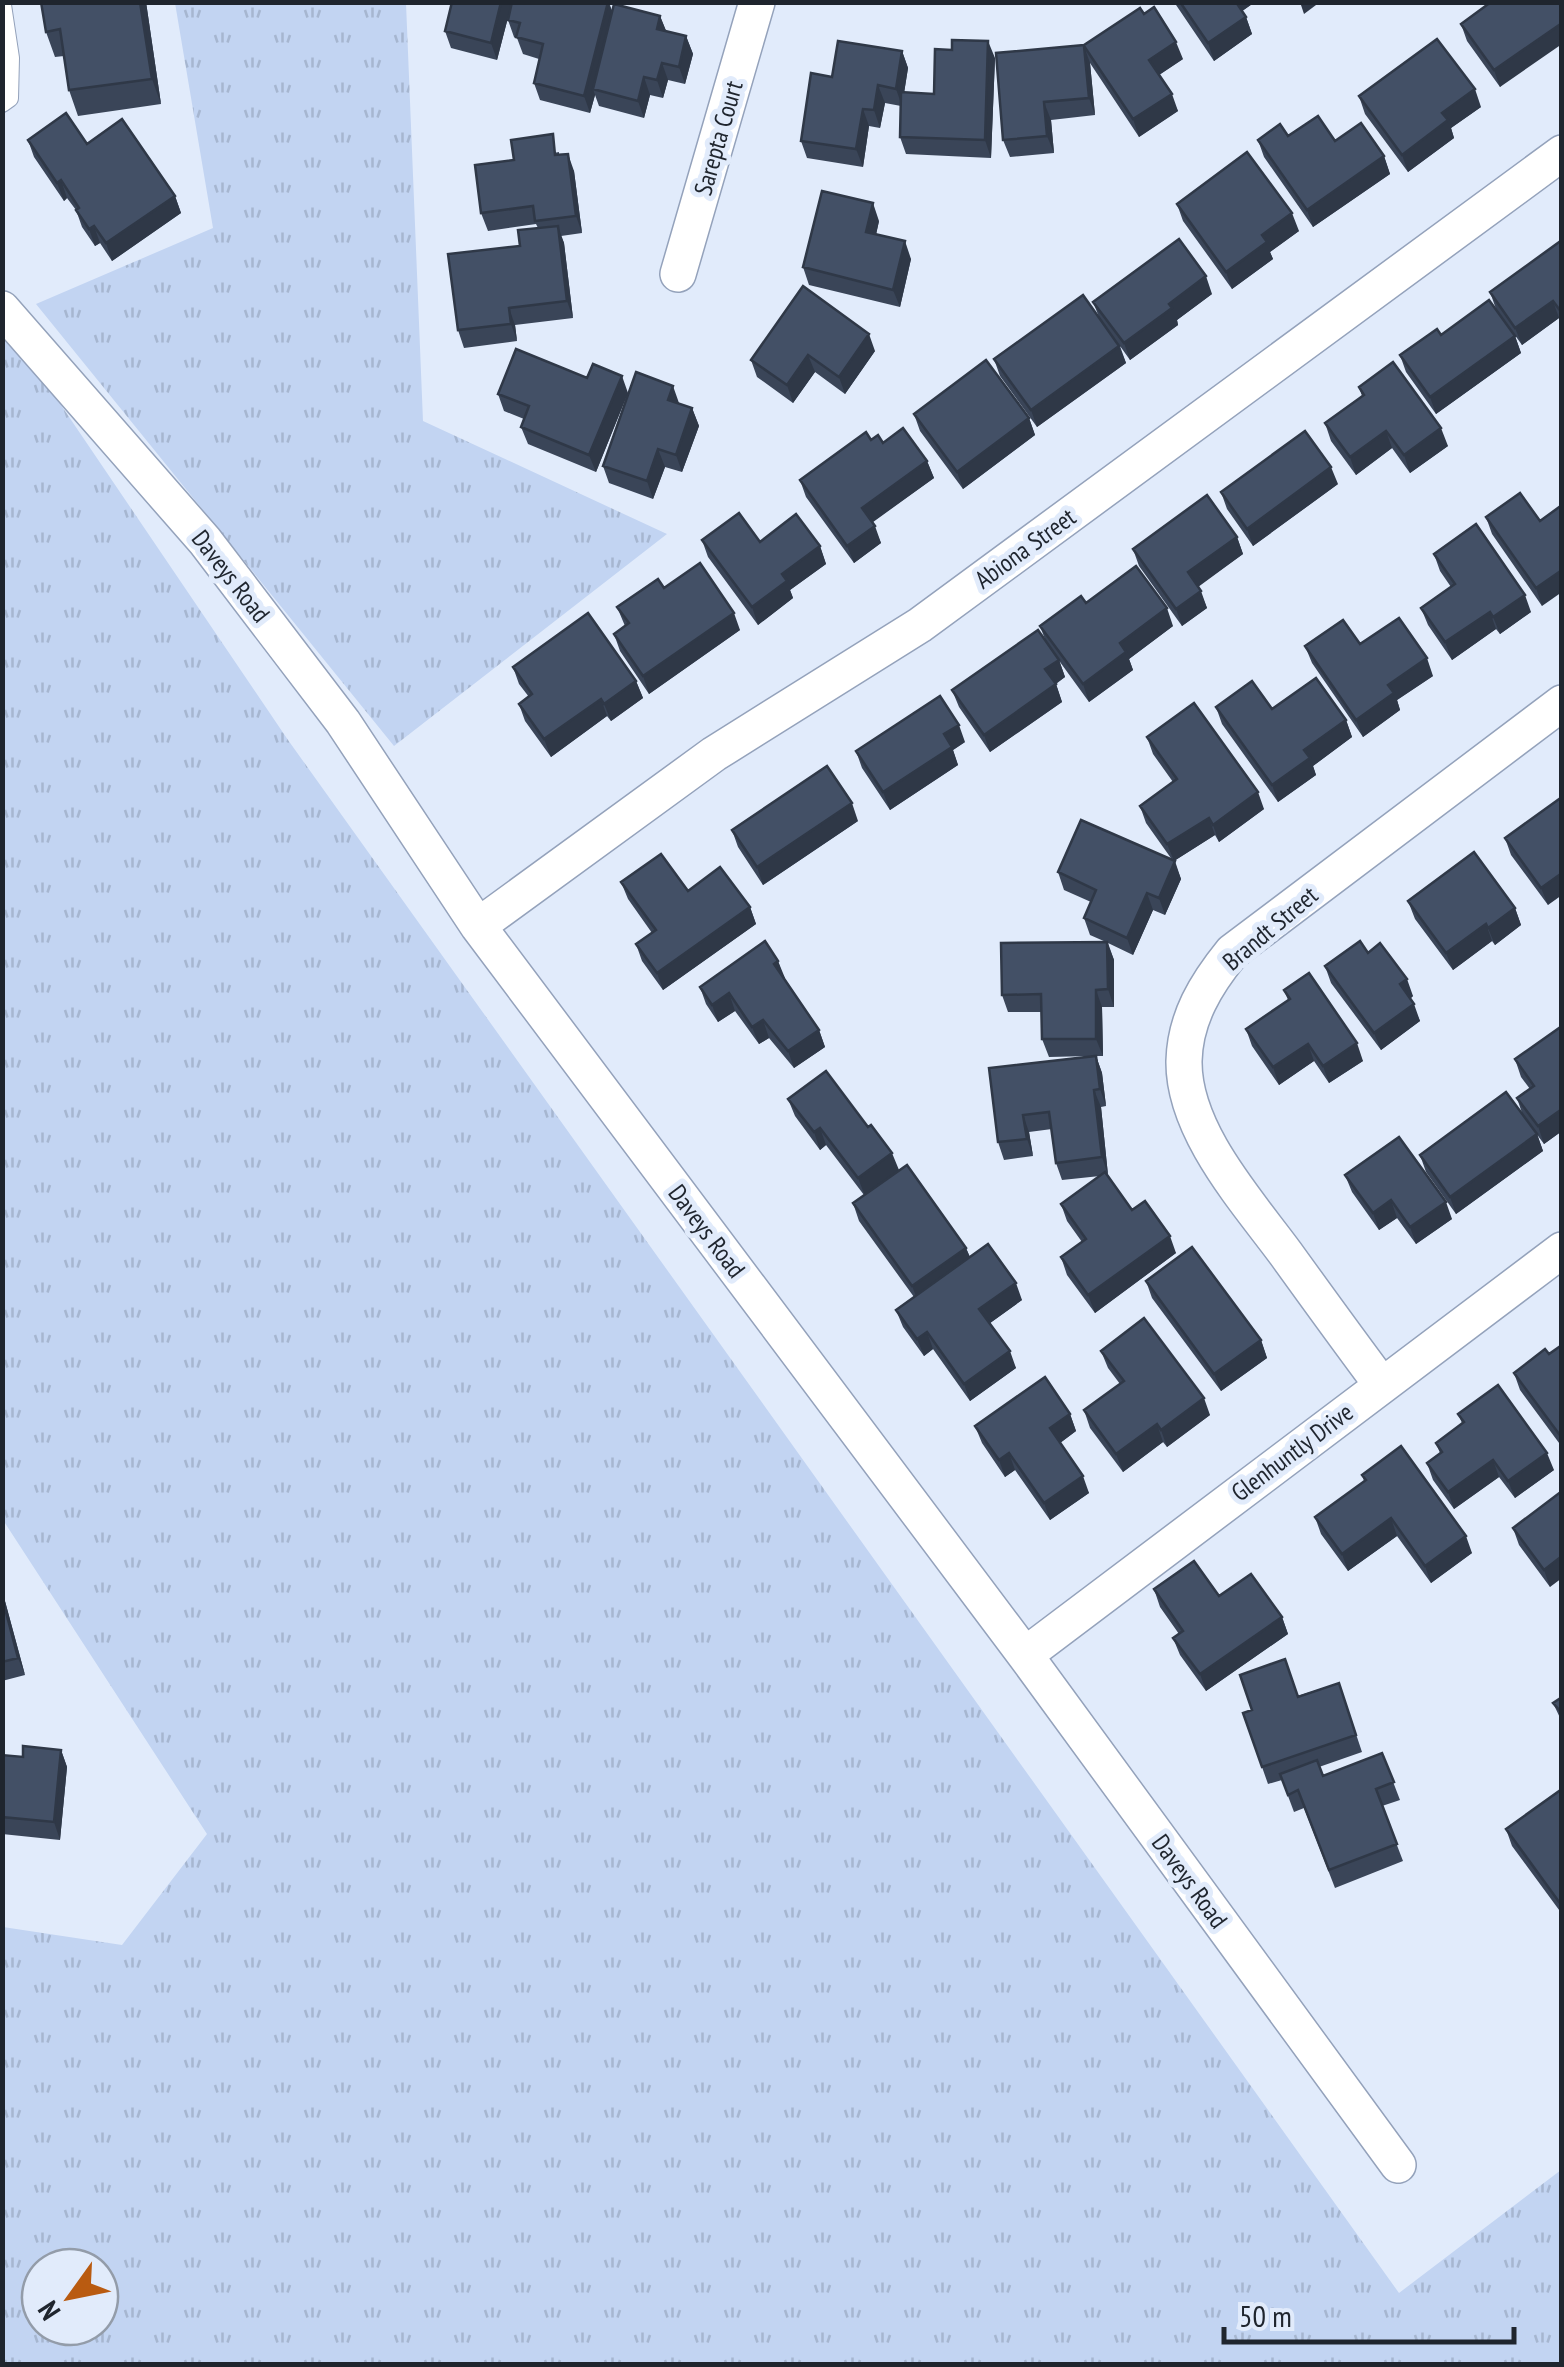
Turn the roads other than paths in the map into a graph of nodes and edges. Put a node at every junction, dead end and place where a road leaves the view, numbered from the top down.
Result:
1 (758, 2) edge
2 (2, 5) edge
3 (2, 103) edge
4 (1562, 153) edge
5 (678, 274) dead end
6 (2, 310) edge
7 (1562, 703) edge
8 (478, 926) junction
9 (1562, 1250) edge
10 (1381, 1384) junction
11 (1025, 1656) junction
12 (1398, 2165) dead end

1 - 5 street, Sarepta Court
2 - 3 lane
4 - 8 street, Abiona Street
6 - 8 street, Daveys Road
7 - 10 street, Brandt Street
8 - 11 street, Daveys Road
9 - 10 street, Glenhuntly Drive
10 - 11 street, Glenhuntly Drive
11 - 12 street, Daveys Road

